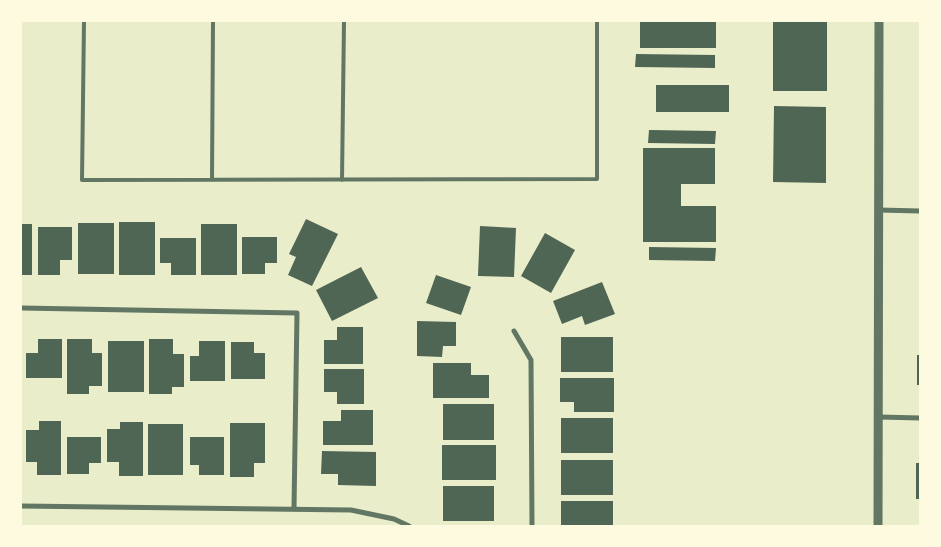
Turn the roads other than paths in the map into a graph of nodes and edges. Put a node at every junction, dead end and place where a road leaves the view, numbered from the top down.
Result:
1 (84, 21) edge
2 (213, 21) edge
3 (344, 21) edge
4 (597, 21) edge
5 (878, 21) edge
6 (212, 180) junction
7 (342, 180) junction
8 (879, 210) junction
9 (920, 211) edge
10 (21, 308) edge
11 (514, 331) dead end
12 (879, 417) junction
13 (920, 418) edge
14 (21, 506) edge
15 (294, 508) junction
16 (409, 526) edge
17 (532, 526) edge
18 (878, 526) edge

1 - 6 lane
2 - 6 lane
3 - 7 lane
4 - 7 lane
5 - 8 street
6 - 7 lane
8 - 9 street
8 - 12 street
10 - 15 street
11 - 17 street
12 - 13 street
12 - 18 street
14 - 15 street
15 - 16 street

